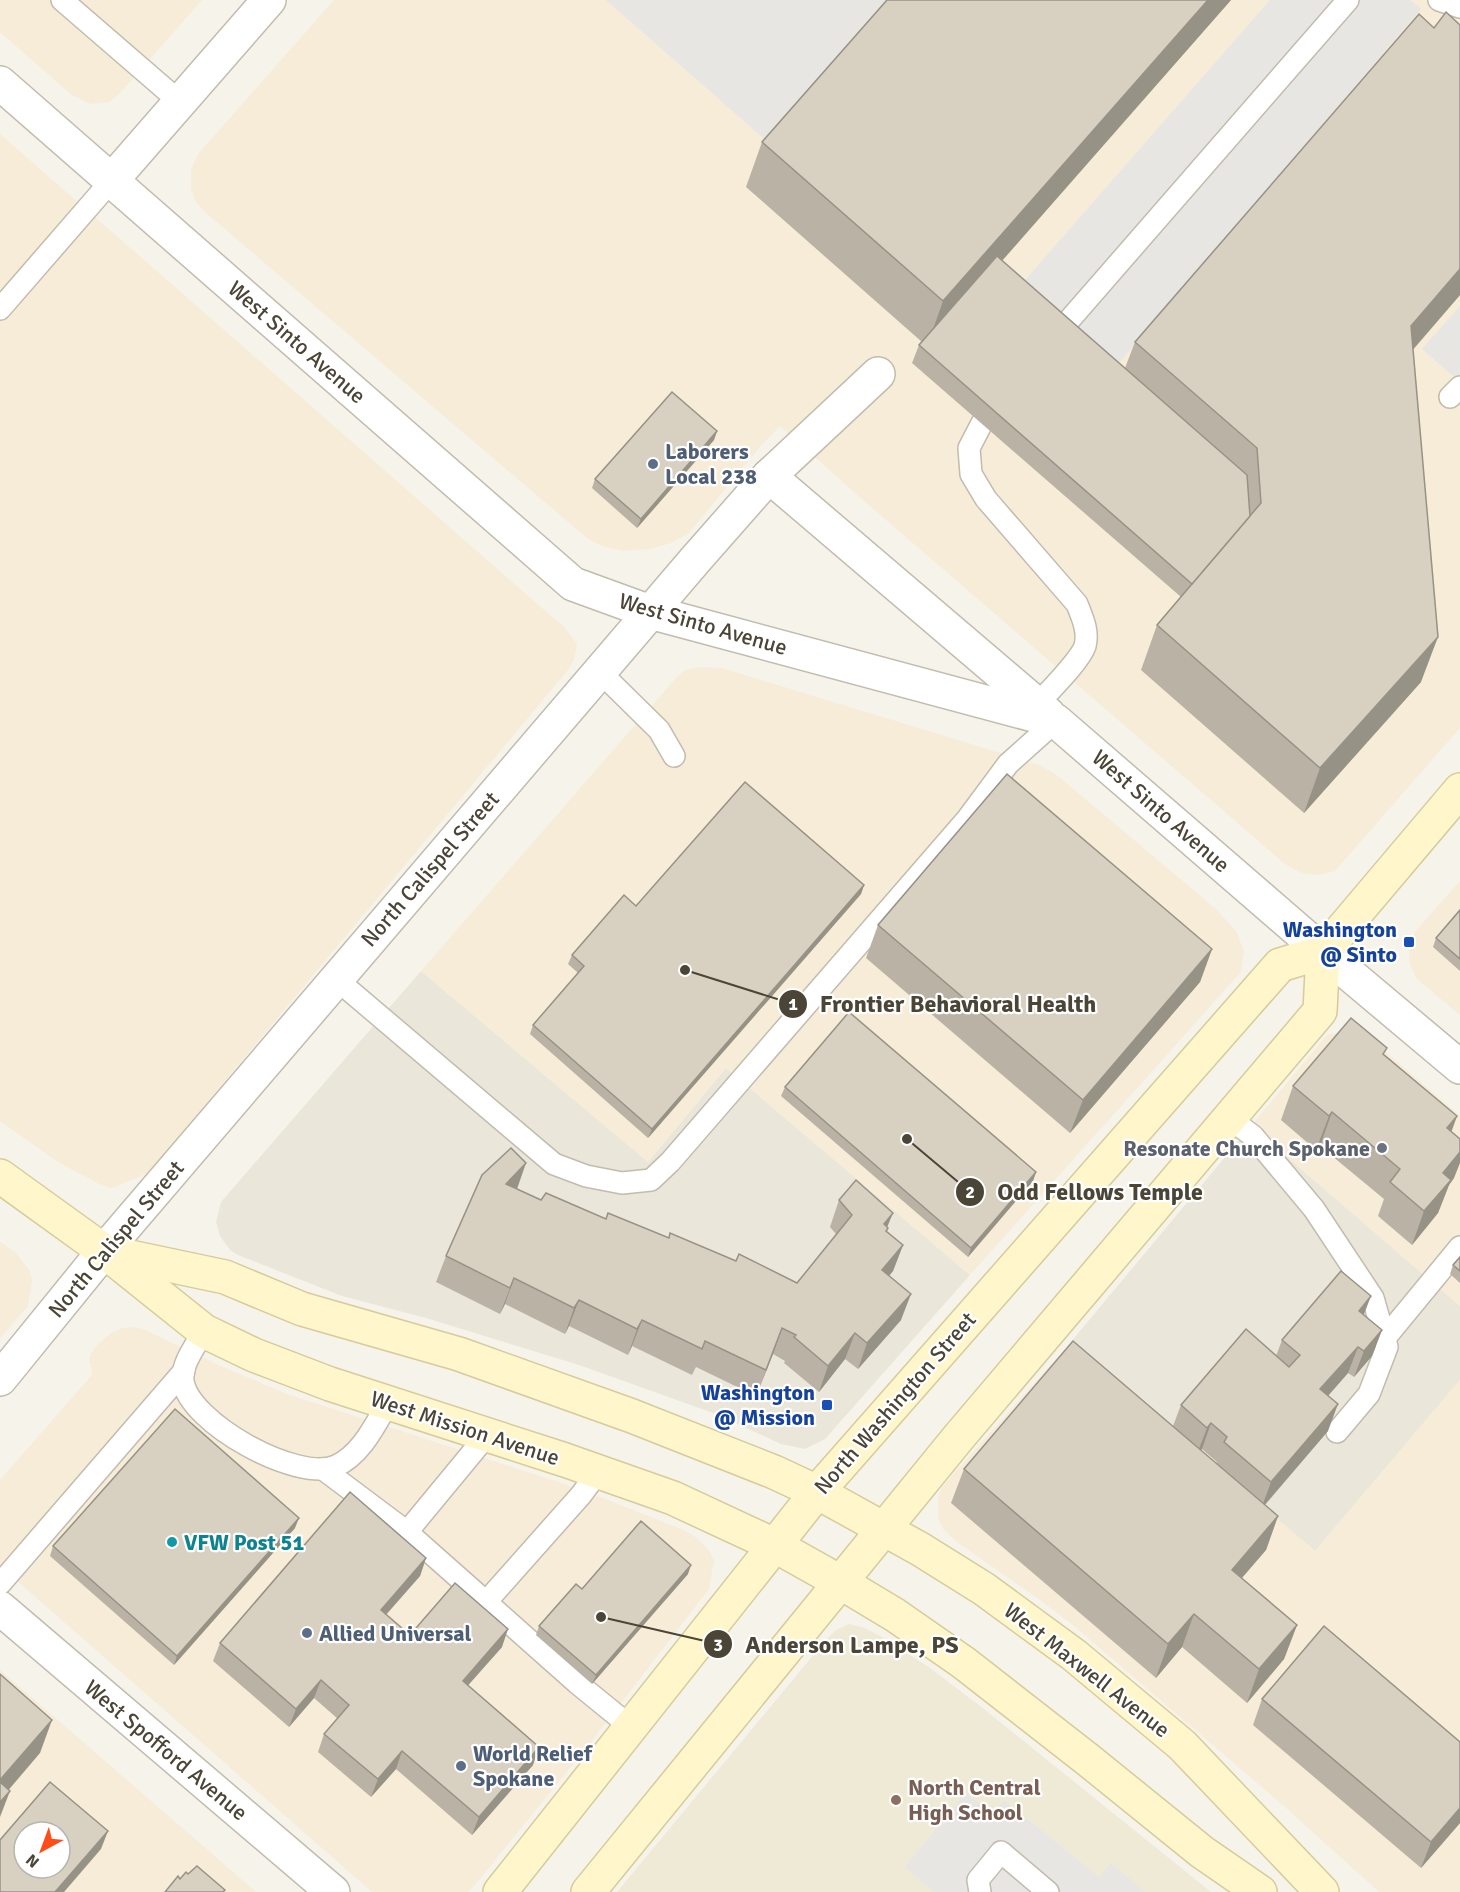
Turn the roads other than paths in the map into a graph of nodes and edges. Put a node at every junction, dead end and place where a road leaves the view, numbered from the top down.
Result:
1 (62, 0) edge
2 (269, 0) edge
3 (1348, 0) edge
4 (1439, 0) edge
5 (1460, 7) edge
6 (0, 83) edge
7 (180, 102) junction
8 (112, 180) junction
9 (0, 309) edge
10 (1035, 361) edge
11 (878, 374) dead end
12 (1012, 387) edge
13 (769, 476) junction
14 (650, 612) junction
15 (599, 672) junction
16 (1041, 712) junction
17 (674, 756) dead end
18 (1460, 790) edge
19 (1323, 952) junction
20 (336, 979) junction
21 (1460, 1067) edge
22 (1229, 1118) junction
23 (0, 1178) edge
24 (1460, 1247) edge
25 (104, 1251) junction
26 (204, 1331) junction
27 (1385, 1338) junction
28 (184, 1371) junction
29 (0, 1379) edge
30 (388, 1403) junction
31 (1337, 1432) edge
32 (487, 1435) junction
33 (323, 1469) junction
34 (598, 1472) junction
35 (817, 1492) junction
36 (884, 1529) junction
37 (407, 1532) junction
38 (774, 1545) junction
39 (840, 1582) junction
40 (0, 1584) edge
41 (486, 1602) junction
42 (0, 1608) edge
43 (631, 1727) junction
44 (333, 1892) edge
45 (500, 1892) edge
46 (588, 1892) edge
47 (980, 1892) edge
48 (1048, 1892) edge
49 (1260, 1892) edge
50 (1322, 1892) edge

1 - 7 lane
2 - 7 street
3 - 10 lane
4 - 5 lane
6 - 8 street, West Sinto Avenue
7 - 8 street
8 - 9 lane
8 - 14 street, West Sinto Avenue
11 - 13 street, North Calispel Street
12 - 16 lane
13 - 14 street, North Calispel Street
13 - 16 street
14 - 15 street, North Calispel Street
14 - 16 street, West Sinto Avenue
15 - 17 lane
15 - 20 street, North Calispel Street
16 - 19 street, West Sinto Avenue
16 - 20 lane
18 - 19 main road
19 - 21 street, West Sinto Avenue
19 - 22 main road
19 - 35 main road, North Washington Street
20 - 25 street, North Calispel Street
22 - 27 lane
22 - 36 main road
23 - 25 main road, West Mission Avenue
24 - 27 lane
25 - 26 main road, West Mission Avenue
25 - 29 street, North Calispel Street
25 - 35 main road, West Mission Avenue
26 - 28 lane
26 - 30 main road, West Mission Avenue
27 - 31 lane
28 - 33 lane
28 - 40 lane
30 - 32 main road, West Mission Avenue
30 - 33 lane
32 - 34 main road, West Mission Avenue
32 - 37 lane
33 - 37 lane
34 - 38 main road, West Mission Avenue
34 - 41 lane
35 - 36 main road, West Maxwell Avenue
35 - 38 main road, North Washington Street
36 - 39 main road
36 - 50 main road, West Maxwell Avenue
37 - 41 lane
38 - 39 main road, West Mission Avenue
38 - 43 main road, North Washington Street
39 - 46 main road
39 - 49 main road
41 - 43 lane
42 - 44 street, West Spofford Avenue
43 - 45 main road, North Washington Street
47 - 48 lane

